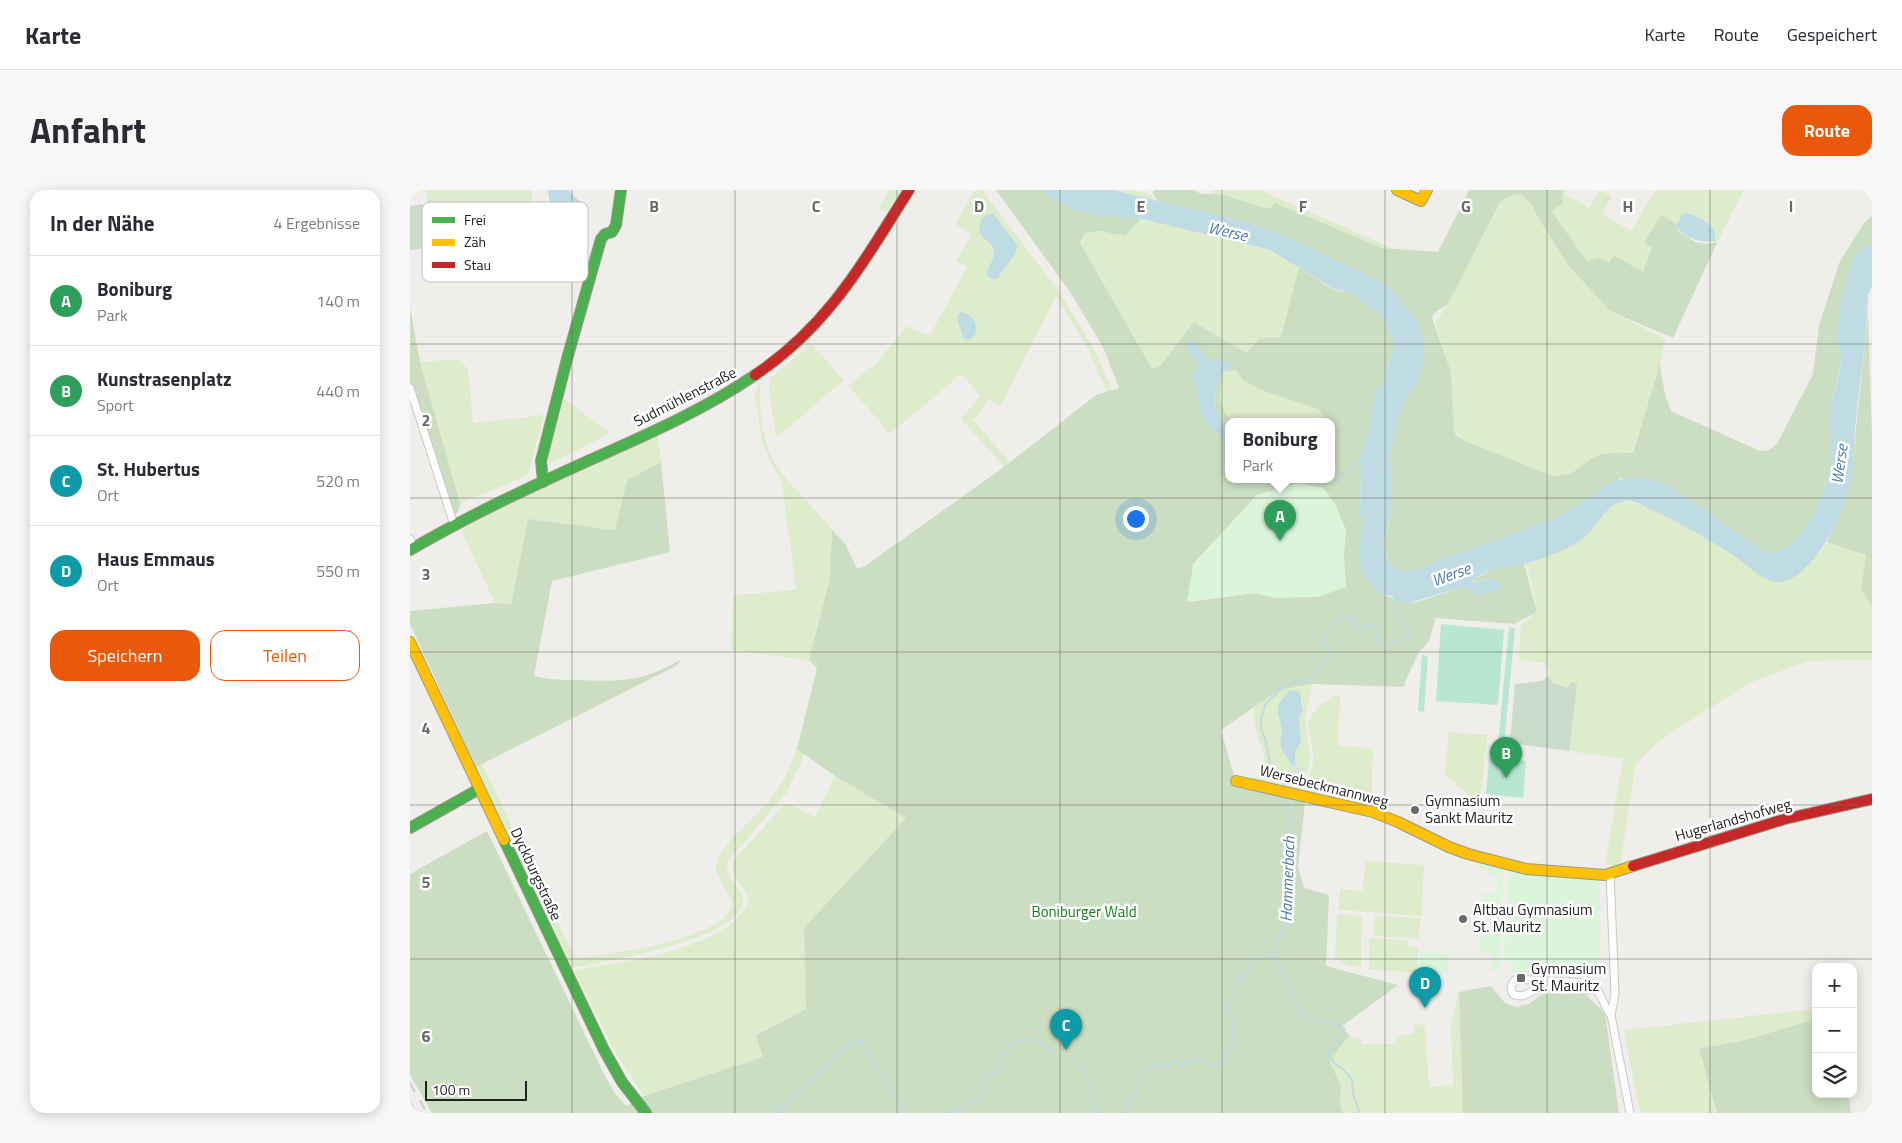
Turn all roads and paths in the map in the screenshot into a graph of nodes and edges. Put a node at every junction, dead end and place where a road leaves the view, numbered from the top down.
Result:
1 (621, 190) edge
2 (910, 190) edge
3 (1397, 190) edge
4 (1426, 190) edge
5 (410, 388) edge
6 (543, 482) junction
7 (454, 524) junction
8 (411, 545) edge
9 (410, 642) edge
10 (1236, 781) dead end
11 (479, 789) junction
12 (1872, 799) edge
13 (410, 828) edge
14 (1607, 875) junction
15 (1597, 990) junction
16 (1611, 1015) junction
17 (646, 1113) edge
18 (1630, 1113) edge

1 - 6 street
2 - 6 street, Sudmühlenstraße
3 - 4 street
5 - 7 street
6 - 7 street, Sudmühlenstraße
7 - 8 street, Sudmühlenstraße
9 - 11 street, Dyckburgstraße
10 - 14 street, Wersebeckmannweg
11 - 13 street
11 - 17 street, Dyckburgstraße
12 - 14 street, Hugerlandshofweg
14 - 16 street
15 - 15 street
15 - 16 street
16 - 18 street

